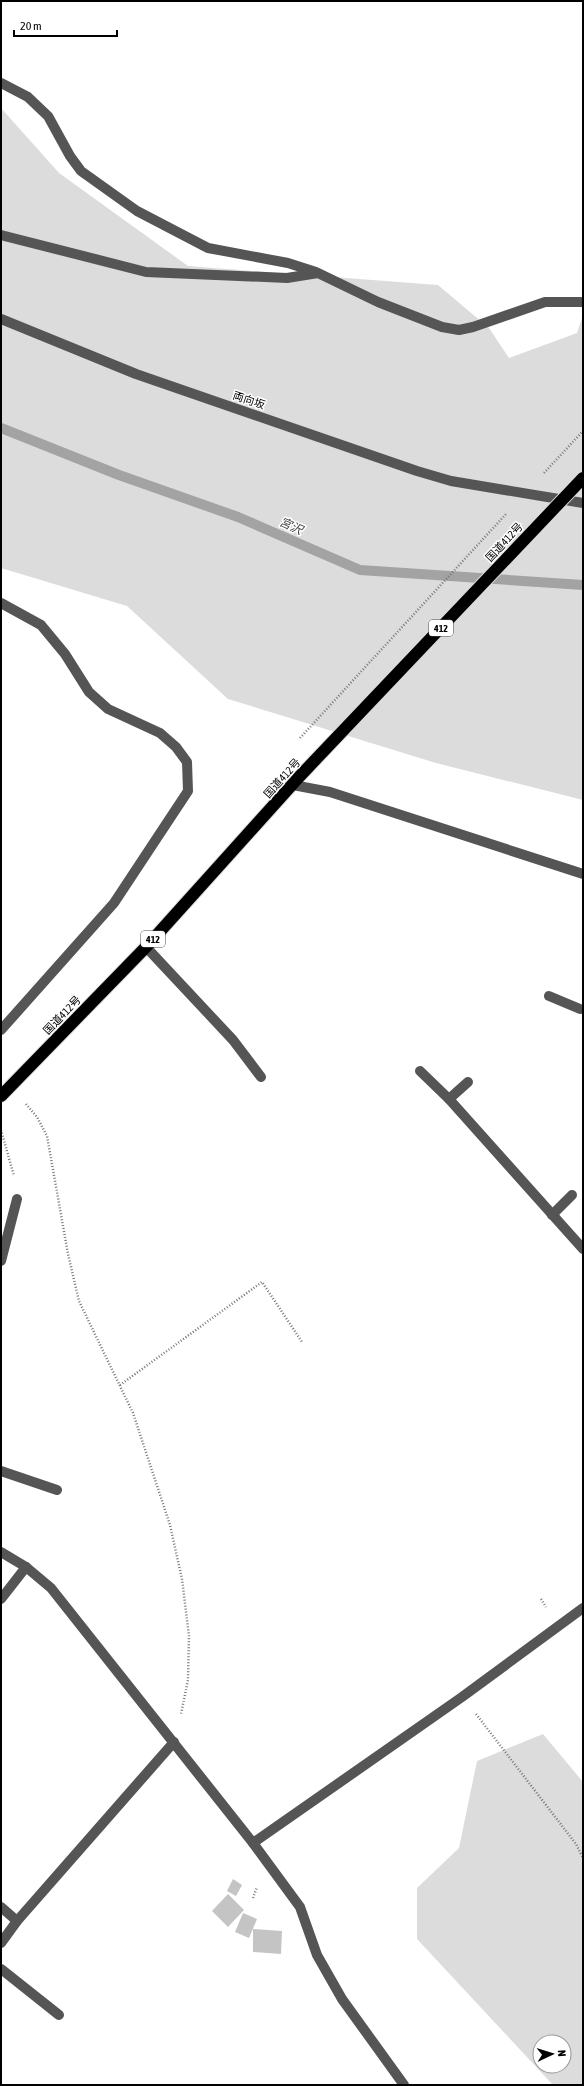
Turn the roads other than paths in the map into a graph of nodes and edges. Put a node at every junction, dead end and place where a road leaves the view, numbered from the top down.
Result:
1 (1, 83) edge
2 (1, 235) edge
3 (318, 273) junction
4 (583, 302) edge
5 (1, 319) edge
6 (583, 478) edge
7 (583, 503) edge
8 (1, 603) edge
9 (296, 781) junction
10 (583, 874) edge
11 (146, 946) junction
12 (549, 996) dead end
13 (582, 1010) edge
14 (1, 1030) edge
15 (420, 1071) dead end
16 (261, 1077) dead end
17 (468, 1082) dead end
18 (1, 1096) edge
19 (448, 1099) junction
20 (572, 1195) dead end
21 (17, 1199) road end
22 (552, 1216) junction
23 (583, 1249) edge
24 (1, 1261) edge
25 (1, 1471) edge
26 (57, 1490) dead end
27 (1, 1552) edge
28 (26, 1567) junction
29 (1, 1599) edge
30 (583, 1608) edge
31 (174, 1742) junction
32 (253, 1843) junction
33 (1, 1907) edge
34 (17, 1921) junction
35 (2, 1941) edge
36 (1, 1969) edge
37 (59, 2015) dead end
38 (395, 2074) junction
39 (392, 2085) edge
40 (404, 2085) edge

1 - 3 street
2 - 3 street
3 - 4 street
5 - 7 street, 両向坂
6 - 9 highway, 国道412号 / 412, bridge
8 - 14 street
9 - 10 street
9 - 11 highway, 国道412号 / 412
11 - 16 street
11 - 18 highway, 国道412号 / 412
12 - 13 street
15 - 19 street
17 - 19 street
19 - 22 street
20 - 22 street
21 - 24 street
22 - 23 street
25 - 26 street
27 - 28 street
28 - 29 street
28 - 31 street
30 - 32 street
31 - 32 street
31 - 34 street
32 - 38 street
33 - 34 street
34 - 35 street
36 - 37 street
38 - 39 street
38 - 40 street

